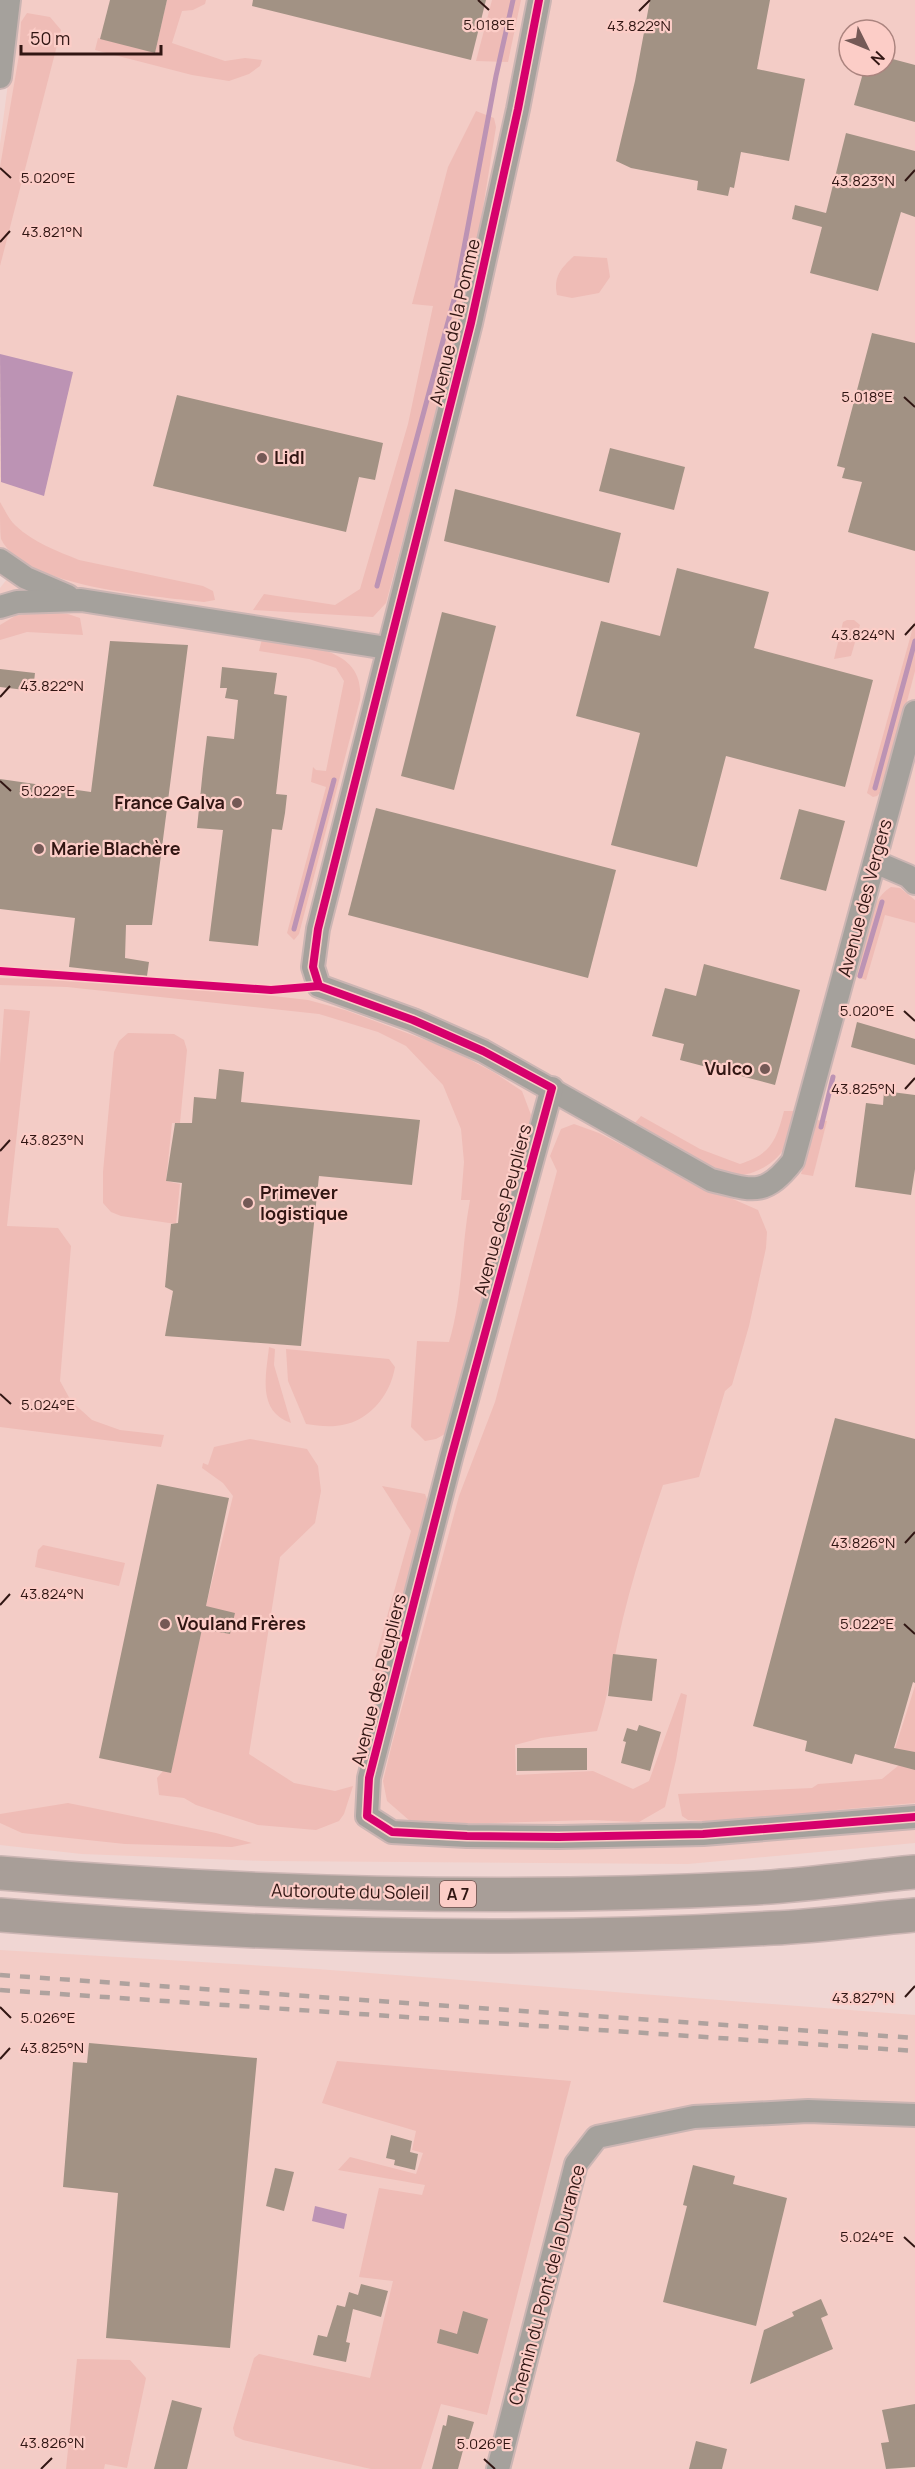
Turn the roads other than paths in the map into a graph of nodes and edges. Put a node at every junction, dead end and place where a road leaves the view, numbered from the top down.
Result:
1 (9, 0) edge
2 (539, 0) edge
3 (0, 77) edge
4 (0, 560) edge
5 (81, 600) junction
6 (0, 607) edge
7 (387, 648) junction
8 (915, 712) edge
9 (875, 862) junction
10 (915, 883) edge
11 (552, 1088) junction
12 (915, 1817) edge
13 (915, 1872) edge
14 (0, 1873) edge
15 (0, 1915) edge
16 (915, 1915) edge
17 (915, 2115) edge
18 (498, 2469) edge

1 - 3 street
2 - 7 street, Avenue de la Pomme
4 - 5 street
5 - 6 street
5 - 7 street
7 - 11 street, Avenue de la Pomme
8 - 9 street, Avenue des Vergers
9 - 10 street
9 - 11 street, Avenue des Vergers
11 - 12 street, Avenue des Peupliers
13 - 14 highway, Autoroute du Soleil / A 7
15 - 16 highway
17 - 18 street, Chemin du Pont de la Durance

